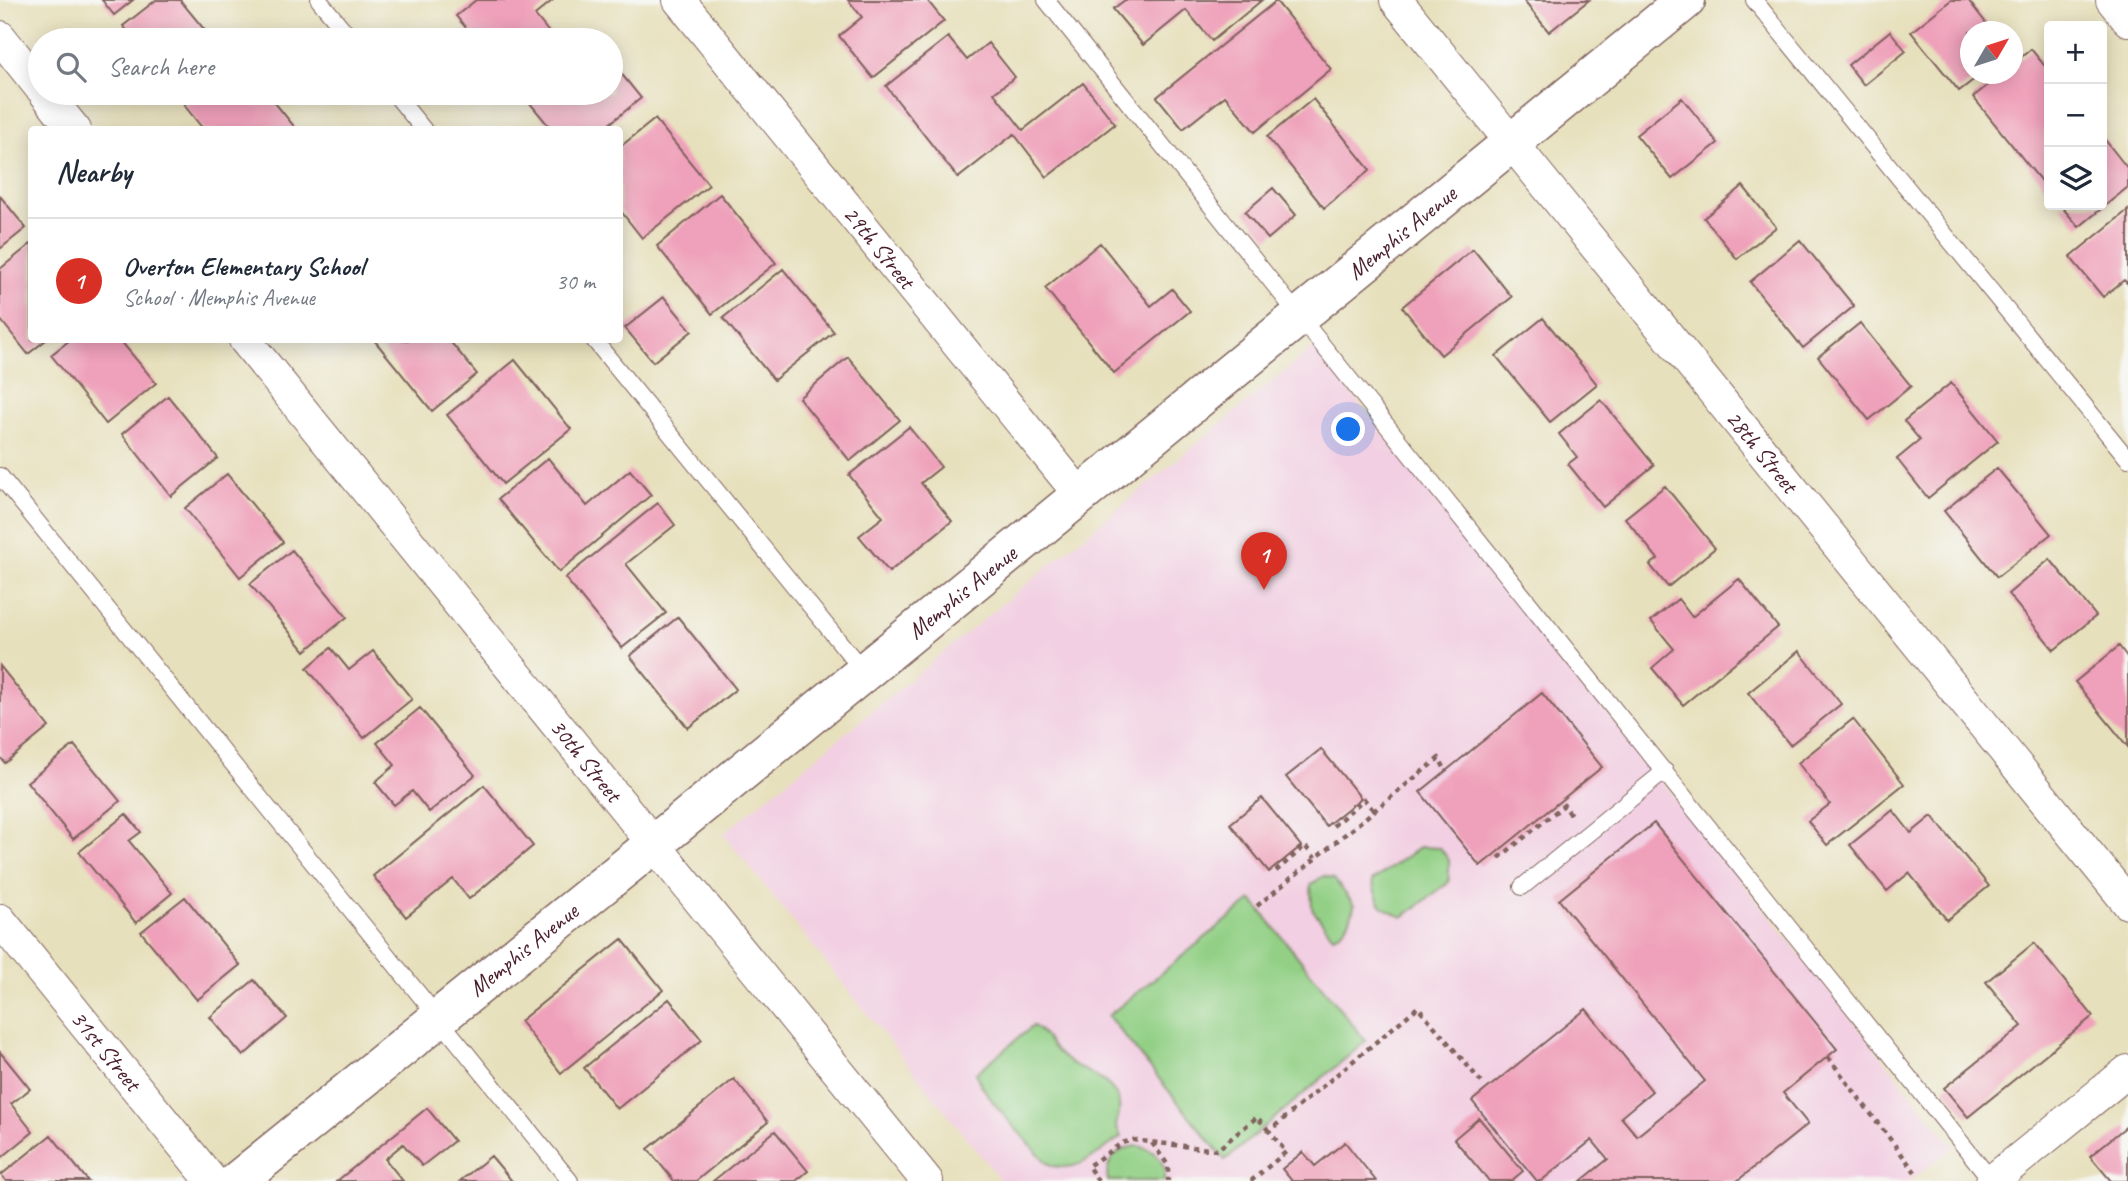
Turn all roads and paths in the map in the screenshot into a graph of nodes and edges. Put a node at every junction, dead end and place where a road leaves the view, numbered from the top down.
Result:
1 (319, 0) edge
2 (679, 0) edge
3 (1046, 0) edge
4 (1396, 0) edge
5 (1686, 0) edge
6 (1754, 0) edge
7 (2112, 0) edge
8 (2128, 20) edge
9 (342, 28) edge
10 (0, 37) edge
11 (28, 72) edge
12 (55, 105) edge
13 (404, 105) edge
14 (72, 126) edge
15 (421, 126) edge
16 (1511, 142) junction
17 (1299, 316) junction
18 (247, 343) edge
19 (596, 343) edge
20 (2128, 459) edge
21 (0, 476) edge
22 (1080, 495) junction
23 (864, 672) junction
24 (1446, 771) dead end
25 (1665, 771) junction
26 (1374, 811) junction
27 (1333, 826) dead end
28 (654, 844) junction
29 (1316, 858) junction
30 (1276, 872) dead end
31 (1522, 887) dead end
32 (2128, 904) edge
33 (1257, 906) dead end
34 (0, 920) edge
35 (438, 1018) junction
36 (1828, 1058) dead end
37 (2128, 1071) edge
38 (1483, 1084) dead end
39 (1269, 1131) junction
40 (1152, 1142) junction
41 (1915, 1172) dead end
42 (212, 1181) edge
43 (237, 1181) edge
44 (570, 1181) edge
45 (927, 1181) edge
46 (1098, 1181) edge
47 (1168, 1181) edge
48 (1251, 1181) edge
49 (1992, 1181) edge

1 - 9 lane
2 - 22 street, 29th Street
3 - 17 lane
4 - 16 street, 28th Street
5 - 16 street, Memphis Avenue
6 - 20 lane
7 - 8 street
10 - 11 street
12 - 14 street
13 - 15 lane
16 - 17 street, Memphis Avenue
16 - 32 street, 28th Street
17 - 22 street, Memphis Avenue
17 - 25 lane
18 - 28 street, 30th Street
19 - 23 lane
21 - 35 lane
22 - 23 street, Memphis Avenue
23 - 28 street, Memphis Avenue
24 - 26 path
25 - 31 lane
25 - 49 lane
26 - 27 path
26 - 29 path
28 - 35 street, Memphis Avenue
28 - 45 street, 30th Street
29 - 30 path
29 - 33 path
34 - 42 street, 31st Street
35 - 43 street, Memphis Avenue
35 - 44 lane
36 - 41 path
37 - 49 street
38 - 39 path
39 - 40 path
39 - 48 path
40 - 46 path
40 - 47 path

